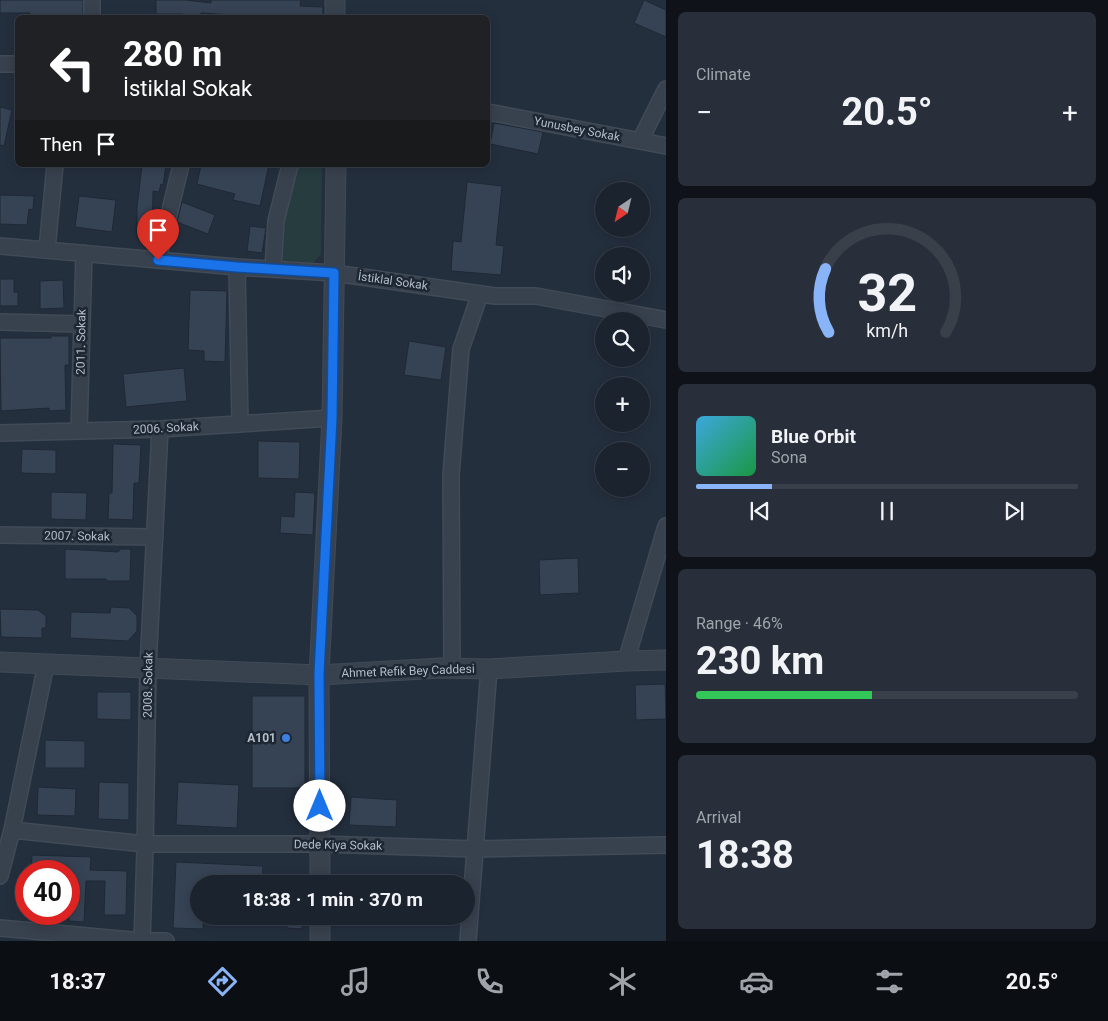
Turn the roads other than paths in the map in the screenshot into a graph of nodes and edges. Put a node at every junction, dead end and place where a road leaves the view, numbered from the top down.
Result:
1 (92, 0) edge
2 (335, 0) edge
3 (92, 15) edge
4 (335, 15) edge
5 (0, 64) edge
6 (15, 64) edge
7 (666, 89) edge
8 (490, 112) edge
9 (640, 141) junction
10 (666, 146) edge
11 (55, 167) edge
12 (181, 167) edge
13 (290, 167) edge
14 (336, 167) edge
15 (0, 246) edge
16 (47, 249) junction
17 (84, 253) junction
18 (158, 260) junction
19 (237, 267) junction
20 (273, 269) junction
21 (334, 273) junction
22 (480, 294) junction
23 (666, 320) edge
24 (0, 322) edge
25 (81, 324) junction
26 (332, 418) junction
27 (240, 424) junction
28 (160, 429) junction
29 (79, 431) junction
30 (0, 433) edge
31 (666, 526) edge
32 (0, 535) edge
33 (154, 537) junction
34 (666, 660) edge
35 (626, 661) junction
36 (0, 662) edge
37 (46, 664) junction
38 (148, 667) junction
39 (452, 668) junction
40 (489, 669) junction
41 (319, 674) junction
42 (12, 830) junction
43 (145, 844) junction
44 (320, 844) junction
45 (666, 845) edge
46 (476, 849) junction
47 (320, 875) edge
48 (0, 876) edge
49 (320, 925) edge
50 (0, 928) edge
51 (142, 941) edge
52 (166, 941) edge
53 (320, 941) edge
54 (468, 941) edge

1 - 3 street
2 - 4 street
5 - 6 street
7 - 9 street
8 - 9 street, Yunusbey Sokak
9 - 10 street, Yunusbey Sokak
11 - 16 street
12 - 18 street
13 - 20 street
14 - 21 street
15 - 16 street, İstiklal Sokak
16 - 17 street, İstiklal Sokak
17 - 18 street, İstiklal Sokak
17 - 25 street, 2011. Sokak
18 - 19 street, İstiklal Sokak
19 - 20 street, İstiklal Sokak
19 - 27 street
20 - 21 street, İstiklal Sokak
21 - 22 street, İstiklal Sokak
21 - 26 street
22 - 23 street, İstiklal Sokak
22 - 39 street
24 - 25 street
25 - 29 street, 2011. Sokak
26 - 27 street, 2006. Sokak
26 - 41 street
27 - 28 street, 2006. Sokak
28 - 29 street, 2006. Sokak
28 - 33 street, 2008. Sokak
29 - 30 street, 2006. Sokak
31 - 35 street
32 - 33 street, 2007. Sokak
33 - 38 street, 2008. Sokak
34 - 35 street, Ahmet Refik Bey Caddesi
35 - 40 street, Ahmet Refik Bey Caddesi
36 - 37 street, Ahmet Refik Bey Caddesi
37 - 38 street, Ahmet Refik Bey Caddesi
37 - 42 street
38 - 41 street, Ahmet Refik Bey Caddesi
38 - 43 street, 2008. Sokak
39 - 40 street, Ahmet Refik Bey Caddesi
39 - 41 street, Ahmet Refik Bey Caddesi
40 - 46 street
41 - 44 street
42 - 43 street, Dede Kiya Sokak
42 - 48 street
43 - 44 street, Dede Kiya Sokak
43 - 51 street, 2008. Sokak
44 - 46 street, Dede Kiya Sokak
44 - 47 street
45 - 46 street, Dede Kiya Sokak
46 - 54 street
49 - 53 street
50 - 51 street
51 - 52 street

